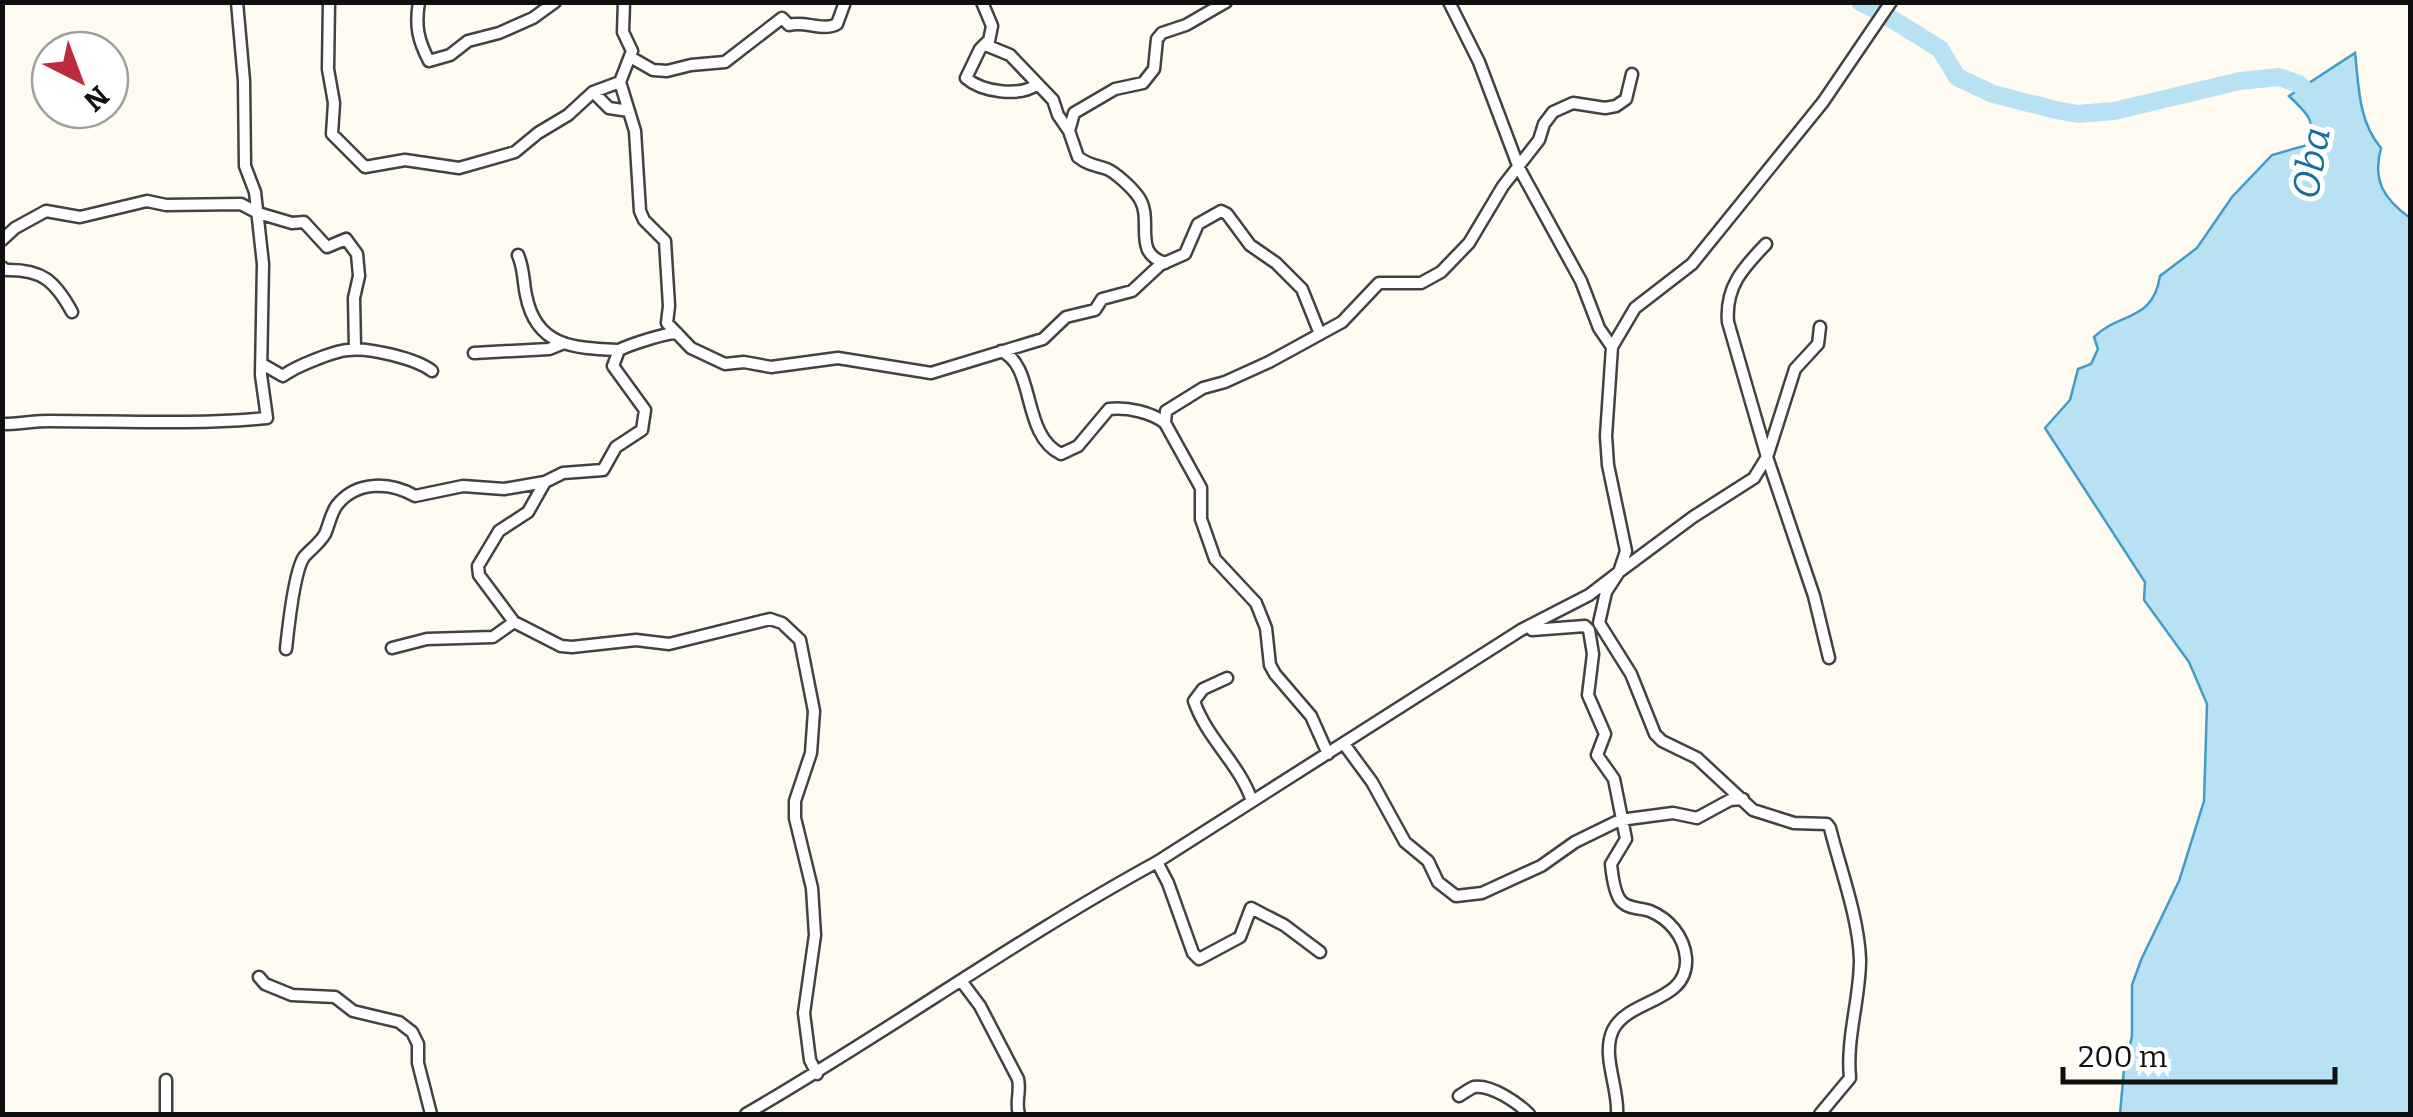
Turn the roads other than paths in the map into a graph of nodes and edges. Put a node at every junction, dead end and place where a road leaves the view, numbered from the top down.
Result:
1 (238, 2) edge
2 (329, 2) edge
3 (418, 2) edge
4 (555, 2) edge
5 (624, 2) edge
6 (845, 2) edge
7 (982, 2) edge
8 (1226, 2) edge
9 (1449, 2) edge
10 (1891, 2) edge
11 (987, 42) junction
12 (632, 58) junction
13 (1632, 74) dead end
14 (620, 82) junction
15 (1036, 85) junction
16 (593, 92) junction
17 (628, 111) junction
18 (1070, 131) junction
19 (1519, 168) junction
20 (258, 213) junction
21 (2, 240) edge
22 (1766, 244) dead end
23 (518, 256) dead end
24 (1165, 263) junction
25 (2, 266) edge
26 (72, 312) dead end
27 (1820, 327) dead end
28 (678, 333) junction
29 (1320, 334) junction
30 (564, 343) junction
31 (1612, 346) junction
32 (356, 349) junction
33 (619, 350) junction
34 (1000, 351) junction
35 (474, 354) dead end
36 (262, 364) junction
37 (432, 371) dead end
38 (1165, 423) junction
39 (2, 424) edge
40 (1766, 457) junction
41 (1754, 478) junction
42 (1775, 480) junction
43 (545, 482) junction
44 (522, 488) junction
45 (536, 497) junction
46 (1619, 572) junction
47 (514, 622) junction
48 (1521, 630) junction
49 (392, 648) dead end
50 (286, 650) dead end
51 (1830, 658) dead end
52 (1226, 678) dead end
53 (1344, 744) junction
54 (1328, 754) junction
55 (1743, 799) junction
56 (1252, 801) junction
57 (1620, 820) junction
58 (1157, 862) junction
59 (1320, 952) dead end
60 (259, 977) dead end
61 (962, 982) junction
62 (816, 1074) junction
63 (166, 1080) dead end
64 (1459, 1096) dead end
65 (166, 1114) edge
66 (431, 1114) edge
67 (746, 1114) edge
68 (1019, 1114) edge
69 (1528, 1114) edge
70 (1617, 1114) edge
71 (1820, 1114) edge

1 - 20 street
2 - 16 street
3 - 4 street
5 - 12 street
6 - 12 street
7 - 11 street
8 - 18 street
9 - 19 street
10 - 31 street
11 - 15 street
11 - 15 street
12 - 14 street
13 - 19 street
14 - 16 street
14 - 17 street
15 - 18 street
16 - 17 street
17 - 28 street
18 - 24 street
19 - 29 street
19 - 31 street
20 - 21 street
20 - 32 street
20 - 36 street
22 - 40 street
23 - 30 street
24 - 29 street
24 - 34 street
25 - 26 street
27 - 40 street
28 - 33 street
28 - 34 street
29 - 38 street
30 - 33 street
30 - 35 street
31 - 46 street
32 - 36 street
32 - 37 street
33 - 43 street
34 - 38 street
36 - 39 street
38 - 54 street
40 - 41 street
40 - 42 street
41 - 42 street
41 - 46 street
42 - 51 street
43 - 44 street
43 - 45 street
44 - 45 street
44 - 50 street
45 - 47 street
46 - 48 street
46 - 55 street
47 - 49 street
47 - 62 street
48 - 53 street
48 - 57 street
52 - 56 street
53 - 54 street
53 - 57 street
54 - 56 street
55 - 57 street
55 - 71 street
56 - 58 street
57 - 70 street
58 - 59 street
58 - 61 street
60 - 66 street
61 - 62 street
61 - 68 street
62 - 67 street
63 - 65 street
64 - 69 street

